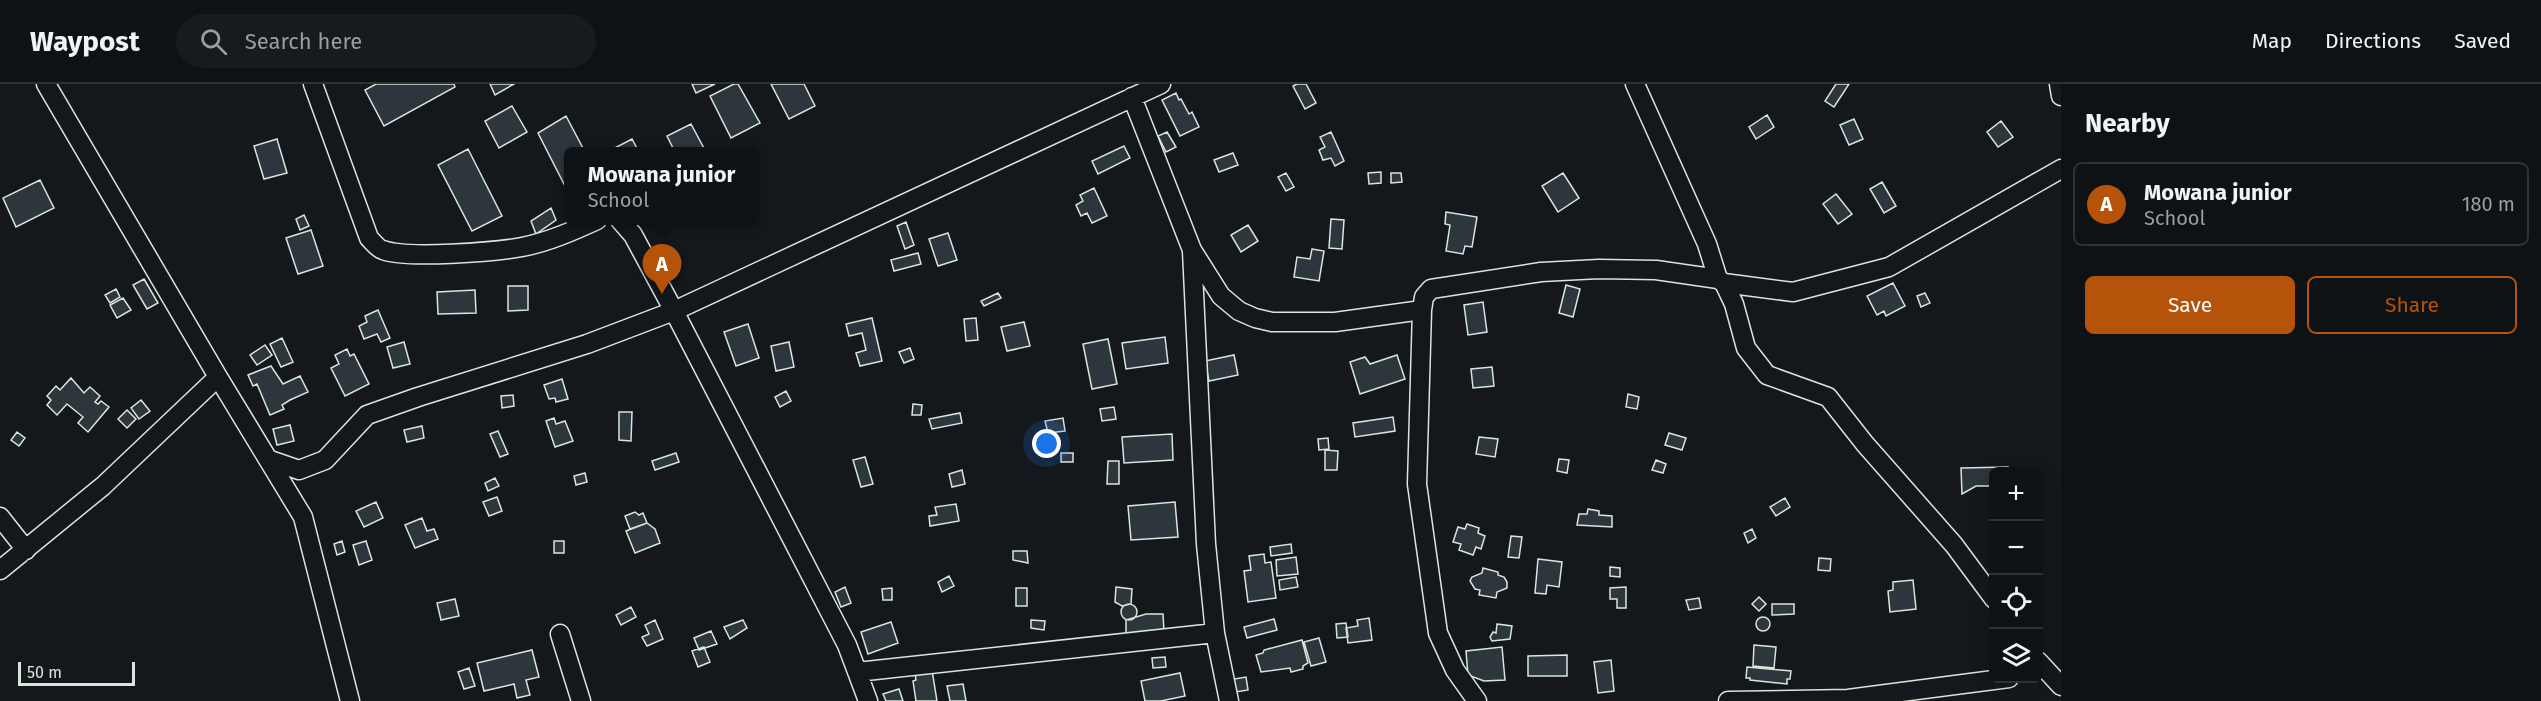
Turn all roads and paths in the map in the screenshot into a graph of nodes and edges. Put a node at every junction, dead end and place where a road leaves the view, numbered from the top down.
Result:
1 (46, 84) edge
2 (313, 84) edge
3 (1161, 84) edge
4 (1635, 84) edge
5 (2059, 84) edge
6 (2061, 96) edge
7 (1132, 97) junction
8 (2061, 169) edge
9 (585, 225) edge
10 (624, 225) edge
11 (1192, 250) junction
12 (1721, 281) junction
13 (1422, 310) junction
14 (674, 311) junction
15 (218, 377) junction
16 (270, 460) junction
17 (0, 518) edge
18 (26, 550) junction
19 (0, 570) edge
20 (1989, 592) edge
21 (1215, 633) junction
22 (560, 634) dead end
23 (2046, 670) edge
24 (857, 672) junction
25 (1989, 681) edge
26 (2061, 686) edge
27 (1848, 700) edge
28 (350, 701) edge
29 (581, 701) edge
30 (868, 701) edge
31 (1229, 701) edge
32 (1478, 701) edge
33 (1728, 701) edge

1 - 15 street
2 - 9 street
3 - 7 street
4 - 12 street
5 - 6 street
7 - 11 street
7 - 14 street
8 - 12 street
10 - 14 street
11 - 13 street
11 - 21 street
12 - 13 street
12 - 20 street
13 - 32 street
14 - 16 street
14 - 24 street
15 - 16 street
15 - 18 street
16 - 28 street
17 - 18 street
18 - 19 street
21 - 24 street
21 - 31 street
22 - 29 street
23 - 26 street
24 - 30 street
25 - 27 street
27 - 33 street

